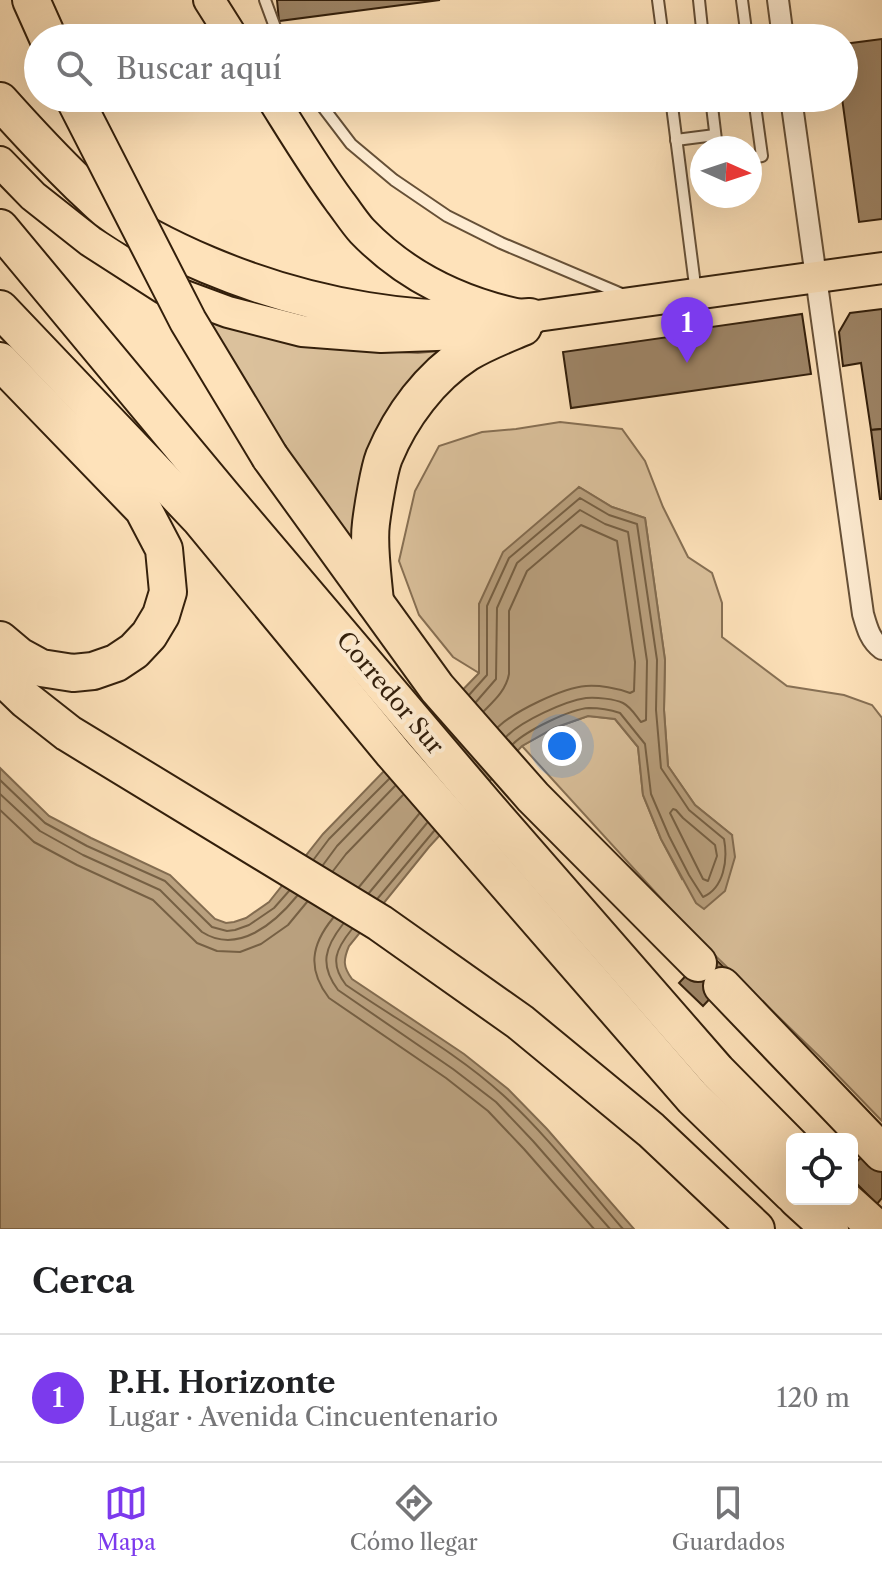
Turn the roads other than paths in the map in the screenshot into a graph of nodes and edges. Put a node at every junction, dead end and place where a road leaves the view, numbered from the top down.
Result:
1 (31, 0) edge
2 (209, 0) edge
3 (265, 0) edge
4 (658, 0) edge
5 (699, 0) edge
6 (742, 0) edge
7 (778, 0) edge
8 (42, 24) edge
9 (224, 24) edge
10 (274, 24) edge
11 (661, 24) edge
12 (702, 24) edge
13 (745, 24) edge
14 (781, 24) edge
15 (0, 101) edge
16 (81, 112) edge
17 (281, 112) edge
18 (327, 112) edge
19 (673, 112) edge
20 (713, 112) edge
21 (756, 112) edge
22 (793, 112) edge
23 (715, 135) joint
24 (759, 136) edge
25 (676, 140) junction
26 (0, 162) edge
27 (0, 228) edge
28 (882, 268) edge
29 (815, 277) junction
30 (696, 295) junction
31 (640, 302) junction
32 (0, 309) edge
33 (537, 319) junction
34 (0, 361) edge
35 (375, 602) junction
36 (0, 640) edge
37 (879, 646) edge
38 (0, 675) edge
39 (472, 816) junction
40 (786, 1141) edge
41 (882, 1153) edge
42 (786, 1188) edge
43 (804, 1205) edge
44 (851, 1205) edge
45 (756, 1229) edge
46 (830, 1229) edge
47 (877, 1229) edge

1 - 8 highway
2 - 9 main road
3 - 10 lane
4 - 11 lane
5 - 12 lane
6 - 13 lane
7 - 14 street
15 - 33 highway
16 - 35 highway, bridge
17 - 33 main road
18 - 31 lane
19 - 25 lane
20 - 23 lane
21 - 24 lane
22 - 29 street
23 - 25 lane
25 - 30 lane
26 - 33 main road
27 - 39 highway, Corredor Sur
28 - 29 main road
29 - 30 main road
29 - 37 street
30 - 31 main road
31 - 33 main road
32 - 39 highway, Corredor Sur
33 - 35 highway
34 - 36 highway
35 - 41 highway
38 - 45 highway
39 - 40 highway, Corredor Sur
39 - 42 highway, Corredor Sur
43 - 46 highway
44 - 47 highway

